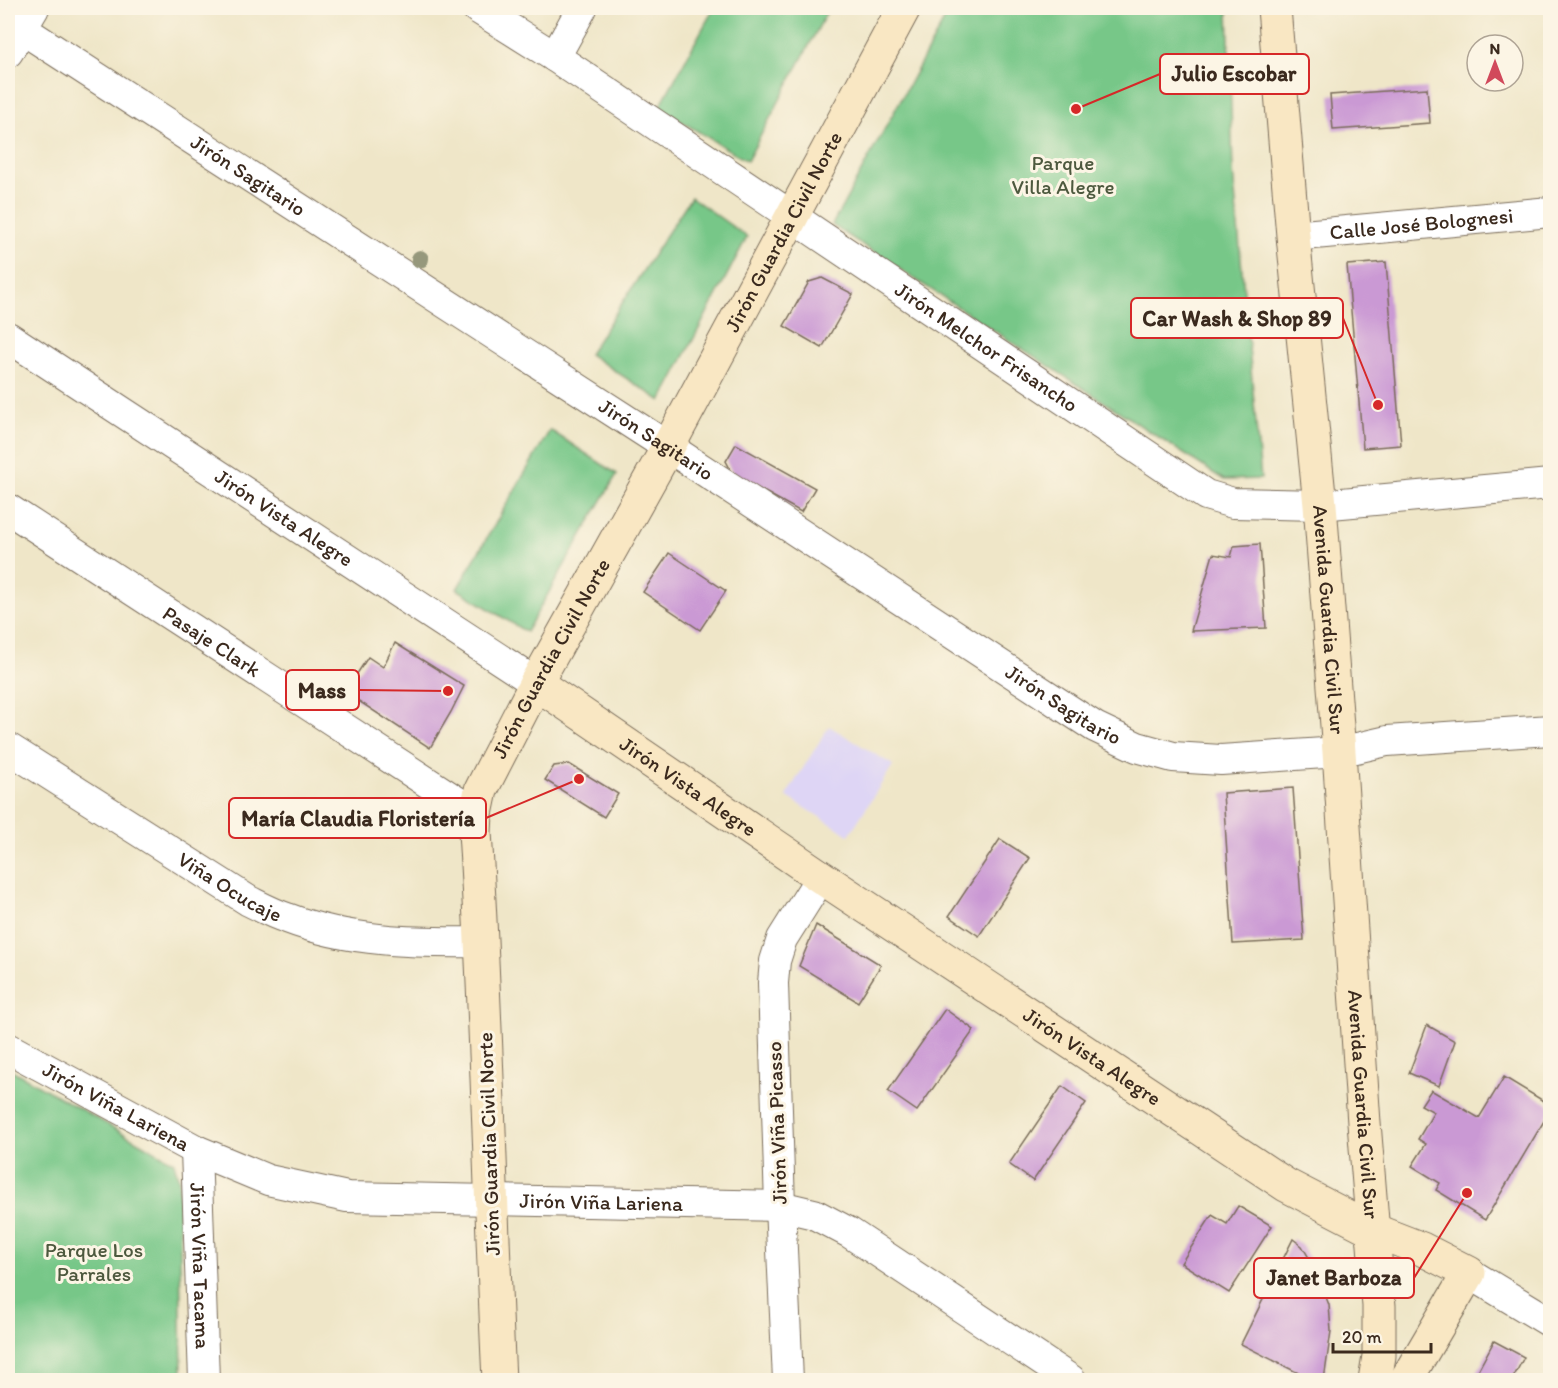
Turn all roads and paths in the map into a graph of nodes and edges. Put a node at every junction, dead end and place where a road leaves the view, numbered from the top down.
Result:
1 (477, 8) edge
2 (582, 8) edge
3 (904, 8) edge
4 (1274, 8) edge
5 (18, 27) edge
6 (555, 57) junction
7 (1551, 212) edge
8 (792, 215) junction
9 (1293, 236) junction
10 (8, 338) edge
11 (668, 447) junction
12 (1551, 484) edge
13 (1320, 505) junction
14 (8, 509) edge
15 (536, 683) junction
16 (1551, 730) edge
17 (8, 748) edge
18 (1339, 752) junction
19 (476, 814) junction
20 (821, 877) junction
21 (482, 942) junction
22 (8, 1048) edge
23 (196, 1150) junction
24 (490, 1200) junction
25 (780, 1206) junction
26 (1373, 1230) junction
27 (1469, 1273) junction
28 (1551, 1322) edge
29 (204, 1380) edge
30 (499, 1380) edge
31 (788, 1380) edge
32 (1071, 1380) edge
33 (1375, 1380) edge
34 (1406, 1380) edge

1 - 6 street, Jirón Melchor Frisancho
2 - 6 street
3 - 8 main road, Jirón Guardia Civil Norte
4 - 9 main road, Avenida Guardia Civil Sur
5 - 11 street, Jirón Sagitario
6 - 8 street, Jirón Melchor Frisancho
7 - 9 street, Calle José Bolognesi
8 - 11 main road, Jirón Guardia Civil Norte
8 - 13 street, Jirón Melchor Frisancho
9 - 13 main road, Avenida Guardia Civil Sur
10 - 15 street, Jirón Vista Alegre
11 - 15 main road, Jirón Guardia Civil Norte
11 - 18 street, Jirón Sagitario
12 - 13 street, Jirón Melchor Frisancho
13 - 18 main road, Avenida Guardia Civil Sur
14 - 19 street, Pasaje Clark
15 - 19 main road, Jirón Guardia Civil Norte
15 - 20 main road, Jirón Vista Alegre
16 - 18 street, Jirón Sagitario
17 - 21 street, Viña Ocucaje
18 - 26 main road, Avenida Guardia Civil Sur
19 - 21 main road, Jirón Guardia Civil Norte
20 - 25 street, Jirón Viña Picasso
20 - 26 main road, Jirón Vista Alegre
21 - 24 main road, Jirón Guardia Civil Norte
22 - 23 street, Jirón Viña Lariena
23 - 24 street, Jirón Viña Lariena
23 - 29 street, Jirón Viña Tacama
24 - 25 street, Jirón Viña Lariena
24 - 30 main road, Jirón Guardia Civil Norte
25 - 31 street, Jirón Viña Picasso
25 - 32 street, Jirón Viña Lariena
26 - 27 main road, Avenida Guardia Civil Sur
26 - 33 main road, Avenida Guardia Civil Sur
27 - 28 street
27 - 34 main road

